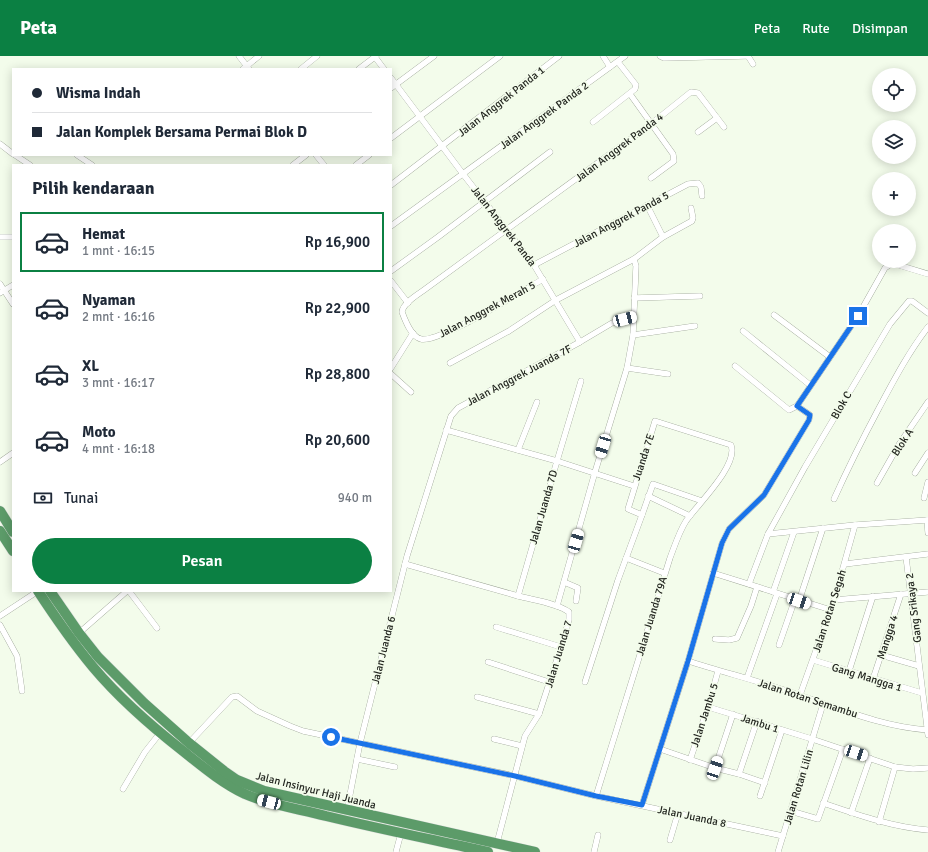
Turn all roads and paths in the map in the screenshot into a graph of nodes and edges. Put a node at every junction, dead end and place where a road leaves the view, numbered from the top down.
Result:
1 (239, 56) edge
2 (259, 56) edge
3 (317, 56) edge
4 (375, 56) edge
5 (434, 56) edge
6 (500, 56) edge
7 (559, 56) edge
8 (603, 56) edge
9 (625, 56) edge
10 (660, 56) edge
11 (748, 56) edge
12 (618, 62) junction
13 (753, 64) dead end
14 (610, 67) junction
15 (246, 68) edge
16 (302, 68) edge
17 (360, 68) edge
18 (383, 68) edge
19 (393, 86) edge
20 (630, 94) junction
21 (419, 116) junction
22 (717, 118) junction
23 (594, 122) dead end
24 (651, 124) junction
25 (724, 127) dead end
26 (698, 132) dead end
27 (392, 137) edge
28 (0, 144) edge
29 (442, 147) junction
30 (550, 152) dead end
31 (12, 153) edge
32 (17, 156) edge
33 (78, 156) edge
34 (305, 156) edge
35 (317, 156) edge
36 (368, 156) edge
37 (29, 164) edge
38 (90, 164) edge
39 (294, 164) edge
40 (323, 164) edge
41 (357, 164) edge
42 (463, 174) junction
43 (651, 178) dead end
44 (392, 183) edge
45 (702, 196) dead end
46 (485, 202) junction
47 (647, 205) junction
48 (691, 208) dead end
49 (392, 225) edge
50 (506, 230) junction
51 (0, 237) edge
52 (12, 237) edge
53 (663, 237) junction
54 (634, 259) junction
55 (534, 265) junction
56 (392, 270) edge
57 (928, 274) edge
58 (543, 279) junction
59 (392, 282) edge
60 (0, 284) edge
61 (12, 286) edge
62 (2, 292) edge
63 (700, 296) dead end
64 (634, 298) junction
65 (556, 300) junction
66 (12, 303) edge
67 (408, 303) junction
68 (928, 313) edge
69 (774, 315) dead end
70 (633, 316) junction
71 (695, 326) dead end
72 (928, 328) edge
73 (743, 331) dead end
74 (413, 333) junction
75 (633, 335) junction
76 (580, 342) junction
77 (830, 357) junction
78 (450, 363) dead end
79 (392, 366) edge
80 (735, 366) dead end
81 (628, 368) junction
82 (668, 374) dead end
83 (392, 375) edge
84 (581, 381) dead end
85 (810, 385) junction
86 (412, 392) dead end
87 (537, 402) dead end
88 (928, 402) edge
89 (797, 406) junction
90 (458, 408) joint
91 (446, 430) junction
92 (694, 432) joint
93 (518, 450) junction
94 (928, 453) edge
95 (12, 454) edge
96 (557, 460) junction
97 (0, 462) edge
98 (595, 472) junction
99 (915, 473) dead end
100 (928, 482) edge
101 (877, 483) dead end
102 (634, 486) junction
103 (648, 496) junction
104 (924, 498) dead end
105 (834, 499) dead end
106 (702, 501) junction
107 (0, 511) edge
108 (642, 515) junction
109 (690, 516) junction
110 (927, 520) edge
111 (855, 526) junction
112 (823, 528) junction
113 (794, 532) junction
114 (6, 533) edge
115 (928, 533) edge
116 (768, 534) junction
117 (12, 548) edge
118 (928, 554) edge
119 (906, 557) junction
120 (626, 558) junction
121 (405, 564) junction
122 (845, 564) junction
123 (713, 573) junction
124 (664, 574) junction
125 (564, 582) junction
126 (749, 584) junction
127 (757, 587) junction
128 (36, 592) edge
129 (39, 592) edge
130 (51, 592) edge
131 (127, 592) edge
132 (129, 592) edge
133 (928, 592) edge
134 (775, 593) junction
135 (911, 593) junction
136 (901, 594) junction
137 (518, 596) junction
138 (872, 596) junction
139 (576, 600) dead end
140 (797, 600) junction
141 (834, 600) junction
142 (557, 606) junction
143 (831, 610) junction
144 (0, 616) edge
145 (0, 625) edge
146 (496, 627) dead end
147 (157, 628) dead end
148 (78, 633) junction
149 (715, 639) dead end
150 (779, 645) dead end
151 (561, 647) junction
152 (881, 655) junction
153 (813, 660) junction
154 (688, 661) junction
155 (488, 662) dead end
156 (919, 666) junction
157 (718, 671) junction
158 (849, 672) junction
159 (747, 678) junction
160 (873, 679) junction
161 (549, 682) junction
162 (585, 682) dead end
163 (22, 691) dead end
164 (924, 694) edge
165 (800, 695) junction
166 (477, 697) dead end
167 (144, 703) junction
168 (823, 704) junction
169 (708, 707) junction
170 (136, 712) junction
171 (539, 714) junction
172 (733, 714) junction
173 (757, 722) junction
174 (782, 730) junction
175 (928, 730) edge
176 (160, 733) junction
177 (928, 735) edge
178 (494, 739) dead end
179 (812, 739) junction
180 (189, 743) junction
181 (360, 743) junction
182 (522, 746) junction
183 (660, 749) junction
184 (843, 749) junction
185 (870, 758) junction
186 (356, 759) junction
187 (690, 760) junction
188 (395, 767) dead end
189 (895, 767) junction
190 (715, 768) junction
191 (928, 768) edge
192 (739, 774) junction
193 (515, 776) junction
194 (765, 783) junction
195 (123, 789) dead end
196 (596, 796) junction
197 (760, 796) dead end
198 (824, 803) junction
199 (642, 805) junction
200 (347, 811) junction
201 (794, 812) dead end
202 (678, 813) junction
203 (851, 813) junction
204 (879, 822) junction
205 (928, 830) edge
206 (401, 833) junction
207 (598, 835) dead end
208 (783, 836) junction
209 (670, 840) dead end
210 (497, 843) junction
211 (396, 852) edge
212 (488, 852) edge
213 (535, 852) edge
214 (594, 852) edge
215 (778, 852) edge

1 - 15 street
2 - 15 street
3 - 16 street
4 - 17 street
4 - 18 street
5 - 19 street
6 - 21 street
7 - 29 street, Jalan Anggrek Panda 1
8 - 14 street
9 - 12 street, Jalan Anggrek Panda 2
10 - 11 street
11 - 13 street
12 - 14 street, Jalan Anggrek Panda 2
12 - 20 street
14 - 42 street, Jalan Anggrek Panda 2
19 - 21 street, Jalan Anggrek Panda
20 - 23 street
20 - 24 street
21 - 27 street
21 - 29 street, Jalan Anggrek Panda
22 - 24 street, Jalan Anggrek Panda 4
22 - 25 street, Jalan Anggrek Panda 4
22 - 26 street
24 - 43 street
24 - 50 street, Jalan Anggrek Panda 4
28 - 31 street
29 - 42 street, Jalan Anggrek Panda
29 - 44 street, Jalan Anggrek Panda 1
30 - 46 street
32 - 37 street
33 - 38 street
34 - 39 street
35 - 40 street
36 - 41 street
42 - 46 street, Jalan Anggrek Panda
42 - 49 street, Jalan Anggrek Panda 2
45 - 47 street, Jalan Anggrek Panda 5
46 - 50 street, Jalan Anggrek Panda
46 - 56 street
47 - 53 street
47 - 55 street, Jalan Anggrek Panda 5
48 - 53 street
50 - 55 street, Jalan Anggrek Panda
50 - 67 street, Jalan Anggrek Panda 4
51 - 52 street
53 - 54 street
54 - 64 street, Jalan Juanda 7
54 - 65 street
55 - 58 street, Jalan Anggrek Panda
57 - 77 street
58 - 65 street, Jalan Anggrek Panda
58 - 74 street, Jalan Anggrek Merah 5
59 - 67 street
60 - 62 street
61 - 62 street
62 - 66 street
63 - 64 street
64 - 70 street, Jalan Juanda 7
65 - 76 street, Jalan Anggrek Panda
65 - 78 street
67 - 74 street, Jalan Anggrek Panda 4
68 - 116 street, Blok C
69 - 77 street
70 - 75 street, Jalan Juanda 7
70 - 76 street, Jalan Anggrek Juanda 7F
71 - 75 street
72 - 105 street
73 - 85 street
74 - 79 street
75 - 81 street, Jalan Juanda 7
76 - 90 street, Jalan Anggrek Juanda 7F
77 - 85 street
80 - 89 street
81 - 82 street
81 - 98 street, Jalan Juanda 7
83 - 86 street
84 - 96 street, Jalan Juanda 7D
85 - 89 street
87 - 93 street
88 - 101 street, Blok A
89 - 123 street
90 - 91 street, Jalan Juanda 6
91 - 93 street
91 - 121 street, Jalan Juanda 6
92 - 102 street, Juanda 7E
92 - 106 street, Jalan Juanda 79A
93 - 96 street
94 - 99 street
95 - 97 street
96 - 98 street
96 - 137 street, Jalan Juanda 7D
98 - 102 street
98 - 125 street, Jalan Juanda 7
100 - 104 street
102 - 108 street
103 - 106 street
103 - 108 street
103 - 109 street
106 - 109 street, Jalan Juanda 79A
107 - 114 highway
108 - 120 street
109 - 124 street, Jalan Juanda 79A
110 - 111 street
110 - 115 street
111 - 112 street
111 - 122 street, Jalan Rotan Segah
112 - 113 street
112 - 140 street
113 - 116 street
113 - 134 street
114 - 117 highway
116 - 126 street
118 - 119 street
119 - 122 street
119 - 135 street, Gang Srikaya 2
120 - 124 street
120 - 162 street
121 - 137 street
121 - 181 street, Jalan Juanda 6
122 - 141 street, Jalan Rotan Segah
123 - 126 street
123 - 154 street
124 - 196 street, Jalan Juanda 79A
125 - 139 street
125 - 142 street, Jalan Juanda 7
126 - 127 street
127 - 134 street
127 - 149 street
128 - 144 street
129 - 170 highway, Jalan Insinyur Haji Juanda
130 - 148 highway, Jalan Insinyur Haji Juanda
131 - 148 street
132 - 147 street
133 - 135 street
134 - 140 street
134 - 159 street
135 - 136 street
135 - 156 street, Gang Srikaya 2
136 - 138 street
136 - 152 street, Mangga 4
137 - 142 street
138 - 141 street
138 - 158 street
140 - 143 street
140 - 150 street
141 - 143 street, Jalan Rotan Segah
142 - 151 street, Jalan Juanda 7
143 - 153 street, Jalan Rotan Segah
145 - 163 street
146 - 151 street
148 - 167 highway, Jalan Insinyur Haji Juanda
151 - 161 street, Jalan Juanda 7
152 - 156 street
152 - 160 street, Mangga 4
153 - 158 street, Gang Mangga 1
153 - 165 street, Jalan Rotan Segah
154 - 157 street, Jalan Rotan Semambu
154 - 183 street
155 - 161 street
156 - 164 street, Gang Srikaya 2
157 - 159 street, Jalan Rotan Semambu
157 - 169 street, Jalan Jambu 5
158 - 160 street, Gang Mangga 1
159 - 165 street, Jalan Rotan Semambu
160 - 164 street, Gang Mangga 1
161 - 171 street, Jalan Juanda 7
164 - 175 street, Gang Srikaya 2
165 - 168 street, Jalan Rotan Semambu
166 - 171 street
167 - 170 highway
167 - 180 highway, Jalan Insinyur Haji Juanda
168 - 175 street, Jalan Rotan Semambu
168 - 179 street, Jalan Rotan Lilin
169 - 172 street, Jambu 1
169 - 187 street, Jalan Jambu 5
170 - 176 highway, Jalan Insinyur Haji Juanda
171 - 182 street, Jalan Juanda 7
172 - 173 street, Jambu 1
172 - 190 street
173 - 174 street, Jambu 1
173 - 192 street
174 - 179 street, Jambu 1
174 - 194 street
175 - 177 street, Gang Srikaya 2
176 - 195 street
176 - 206 highway, Jalan Insinyur Haji Juanda
178 - 182 street
179 - 184 street, Jambu 1
179 - 208 street, Jalan Rotan Lilin
180 - 181 street
180 - 200 highway, Jalan Insinyur Haji Juanda
181 - 186 street, Jalan Juanda 6
181 - 193 street
182 - 193 street, Jalan Juanda 7
183 - 187 street
183 - 199 street
184 - 185 street, Jambu 1
184 - 198 street
185 - 189 street, Jambu 1
185 - 203 street
186 - 188 street
186 - 200 street, Jalan Juanda 6
187 - 190 street
189 - 191 street, Jambu 1
189 - 204 street
190 - 192 street
192 - 194 street
193 - 196 street, Jalan Juanda 8
193 - 210 street, Jalan Juanda 7
194 - 197 street
196 - 199 street, Jalan Juanda 8
198 - 201 street
198 - 203 street
199 - 202 street, Jalan Juanda 8
200 - 210 highway, Jalan Insinyur Haji Juanda
202 - 208 street, Jalan Juanda 8
202 - 209 street
203 - 204 street
204 - 205 street
206 - 211 street
206 - 212 highway, Jalan Insinyur Haji Juanda
207 - 214 street
208 - 215 street
210 - 213 highway, Jalan Insinyur Haji Juanda

